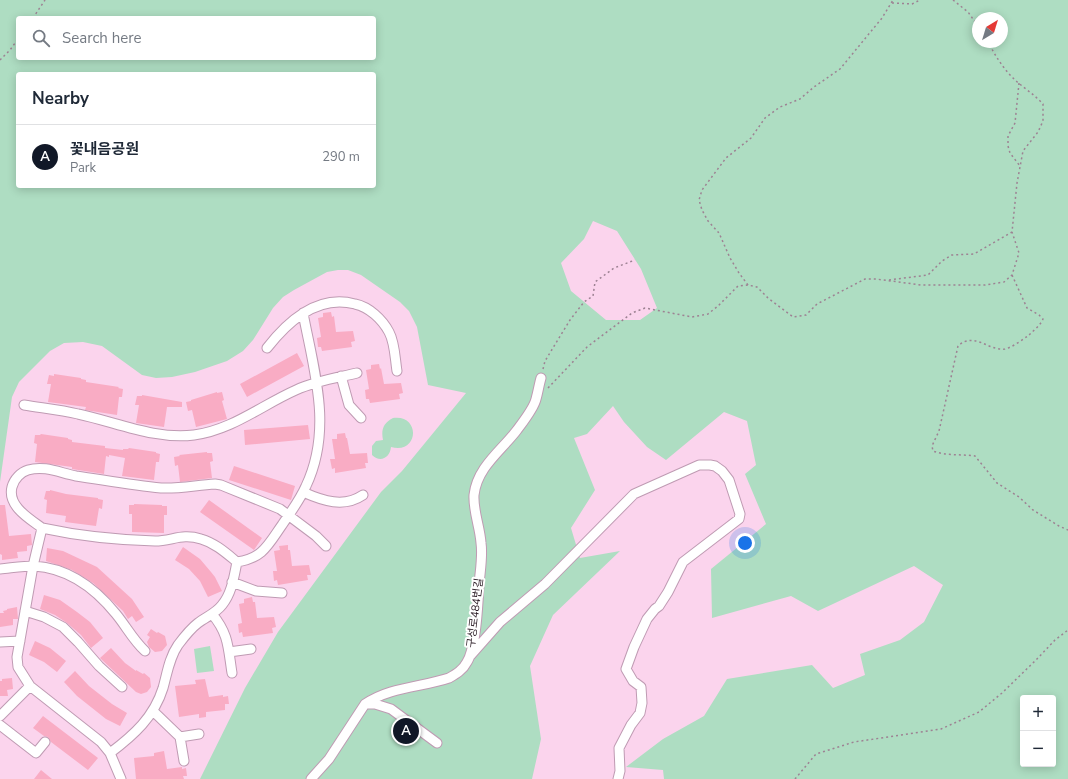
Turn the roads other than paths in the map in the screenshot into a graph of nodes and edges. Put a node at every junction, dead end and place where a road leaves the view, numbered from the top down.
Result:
1 (303, 313) junction
2 (267, 348) dead end
3 (397, 371) dead end
4 (357, 373) dead end
5 (341, 376) junction
6 (541, 378) road end
7 (316, 382) junction
8 (24, 405) dead end
9 (361, 418) dead end
10 (303, 492) junction
11 (363, 495) dead end
12 (289, 515) junction
13 (42, 528) junction
14 (326, 546) dead end
15 (237, 562) junction
16 (33, 566) junction
17 (0, 569) edge
18 (232, 582) junction
19 (282, 592) dead end
20 (25, 612) junction
21 (212, 614) junction
22 (20, 641) junction
23 (0, 642) edge
24 (251, 649) dead end
25 (144, 650) dead end
26 (229, 652) junction
27 (470, 656) junction
28 (232, 673) dead end
29 (30, 686) junction
30 (122, 687) dead end
31 (365, 704) junction
32 (153, 711) junction
33 (0, 716) edge
34 (0, 725) edge
35 (199, 734) dead end
36 (180, 737) junction
37 (45, 742) dead end
38 (437, 743) dead end
39 (110, 753) junction
40 (184, 761) dead end
41 (121, 779) edge
42 (311, 779) edge
43 (618, 779) edge

1 - 2 street
1 - 3 street
1 - 7 street
4 - 5 street
5 - 7 street
5 - 9 street
6 - 27 street, 구성로484번길
7 - 8 street
7 - 10 street
10 - 11 street
10 - 12 street
12 - 13 street
12 - 14 street
12 - 15 street
13 - 15 street
13 - 16 street
15 - 18 street
16 - 17 street
16 - 20 street
16 - 25 street
18 - 19 street
18 - 21 street
20 - 22 street
20 - 30 street
21 - 26 street
21 - 32 street
22 - 23 street
22 - 29 street
24 - 26 street
26 - 28 street
27 - 31 street, 구성로484번길
27 - 43 street
29 - 33 street
29 - 39 street
31 - 38 street
31 - 42 street, 구성로484번길
32 - 36 street
32 - 39 street
34 - 37 street
35 - 36 street
36 - 40 street
39 - 41 street

